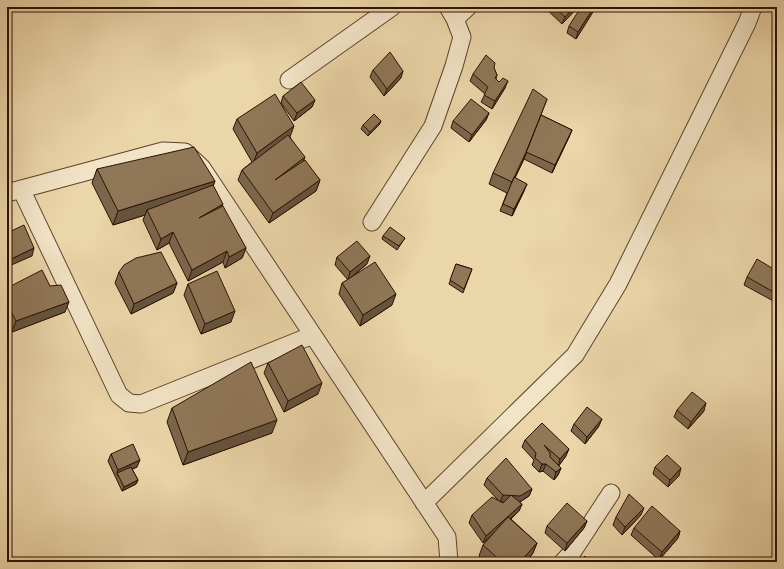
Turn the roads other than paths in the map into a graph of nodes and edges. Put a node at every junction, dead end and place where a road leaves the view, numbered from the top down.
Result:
1 (392, 7) edge
2 (468, 7) edge
3 (753, 7) edge
4 (451, 13) edge
5 (289, 80) dead end
6 (14, 191) edge
7 (372, 222) dead end
8 (313, 335) junction
9 (611, 493) dead end
10 (424, 503) junction
11 (449, 562) edge
12 (563, 562) edge

1 - 5 street
2 - 4 street
3 - 10 street
4 - 7 street
6 - 8 street
6 - 8 street
8 - 10 street
9 - 12 street
10 - 11 street

